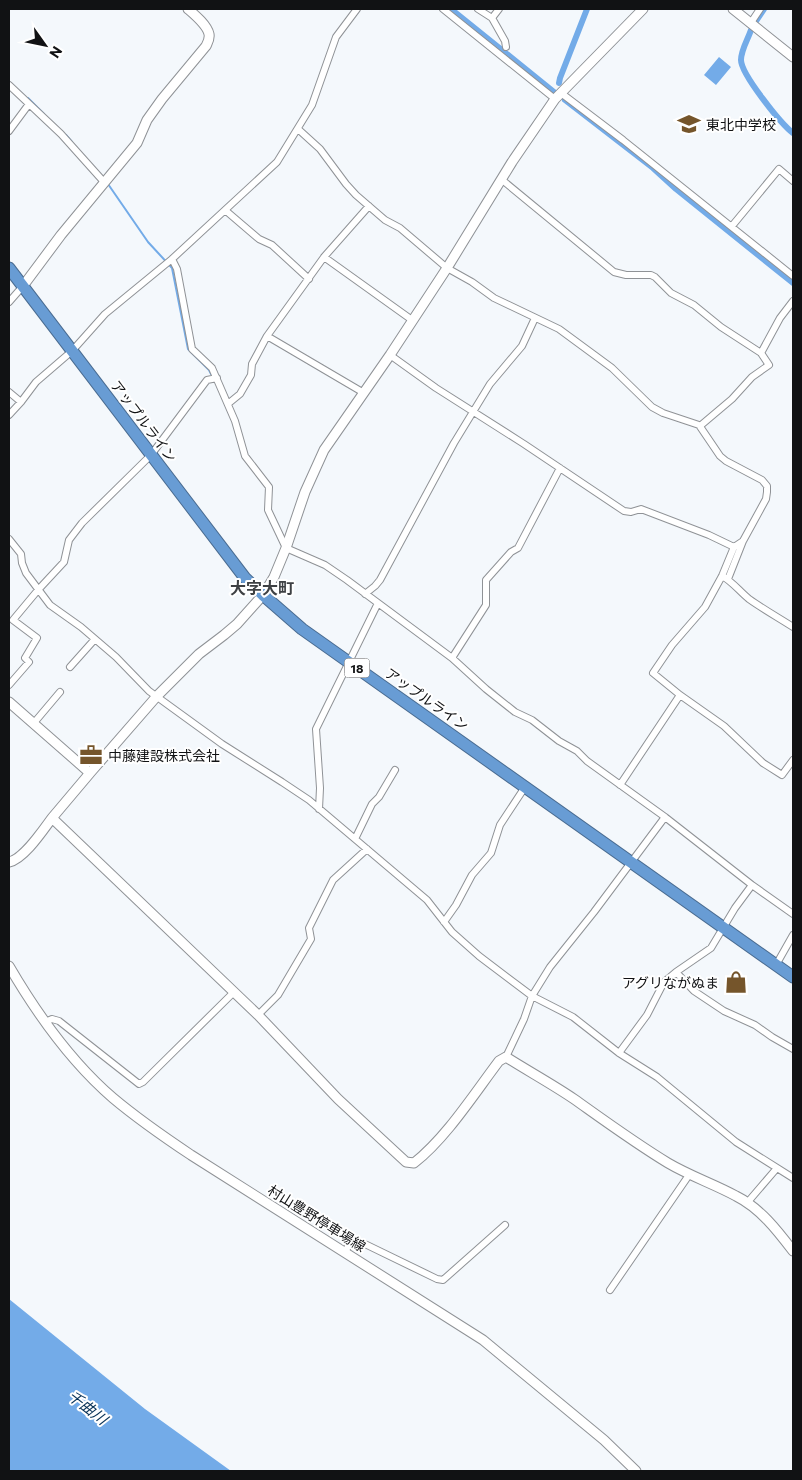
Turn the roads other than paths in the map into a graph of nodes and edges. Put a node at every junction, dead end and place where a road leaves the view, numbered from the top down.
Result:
1 (357, 9) edge
2 (443, 9) edge
3 (478, 9) edge
4 (499, 9) edge
5 (644, 9) edge
6 (733, 9) edge
7 (760, 9) edge
8 (193, 10) edge
9 (492, 18) junction
10 (750, 24) junction
11 (506, 47) dead end
12 (793, 57) edge
13 (9, 85) edge
14 (558, 96) junction
15 (29, 104) junction
16 (298, 129) junction
17 (9, 131) edge
18 (501, 179) junction
19 (793, 181) edge
20 (104, 182) junction
21 (369, 206) junction
22 (225, 210) junction
23 (732, 226) junction
24 (324, 257) junction
25 (172, 258) junction
26 (9, 268) edge
27 (447, 268) junction
28 (793, 276) edge
29 (309, 279) junction
30 (23, 286) junction
31 (793, 301) edge
32 (9, 302) edge
33 (534, 318) junction
34 (412, 320) junction
35 (267, 336) junction
36 (72, 351) junction
37 (761, 353) junction
38 (390, 354) junction
39 (217, 378) junction
40 (9, 392) edge
41 (364, 393) junction
42 (21, 402) junction
43 (228, 403) junction
44 (473, 411) junction
45 (9, 415) edge
46 (700, 426) junction
47 (151, 455) junction
48 (560, 468) junction
49 (9, 539) edge
50 (743, 541) junction
51 (734, 547) junction
52 (286, 548) junction
53 (725, 578) junction
54 (38, 590) junction
55 (365, 594) junction
56 (263, 595) junction
57 (378, 603) junction
58 (793, 627) edge
59 (95, 639) junction
60 (452, 658) junction
61 (348, 662) junction
62 (70, 667) dead end
63 (9, 685) edge
64 (60, 692) dead end
65 (680, 695) junction
66 (156, 696) junction
67 (9, 702) edge
68 (33, 724) junction
69 (793, 760) edge
70 (395, 770) dead end
71 (90, 773) junction
72 (620, 784) junction
73 (525, 787) junction
74 (319, 808) junction
75 (664, 817) junction
76 (52, 818) junction
77 (355, 839) junction
78 (367, 849) junction
79 (9, 862) edge
80 (631, 863) junction
81 (752, 885) junction
82 (793, 914) edge
83 (444, 922) junction
84 (722, 928) junction
85 (793, 934) edge
86 (776, 965) junction
87 (9, 966) edge
88 (676, 972) junction
89 (793, 977) edge
90 (234, 992) junction
91 (532, 996) junction
92 (258, 1014) junction
93 (45, 1022) junction
94 (793, 1049) edge
95 (619, 1053) junction
96 (506, 1057) junction
97 (777, 1168) junction
98 (689, 1174) junction
99 (793, 1178) edge
100 (747, 1203) junction
101 (505, 1224) dead end
102 (793, 1250) edge
103 (345, 1252) junction
104 (610, 1290) dead end
105 (636, 1471) edge

1 - 16 street
2 - 14 street
3 - 9 street
4 - 9 street
5 - 14 street
6 - 10 street
7 - 10 street
8 - 20 street
9 - 11 street
10 - 12 street
13 - 15 street
14 - 18 street
14 - 23 street
15 - 17 street
15 - 20 street
16 - 21 street
16 - 22 street
18 - 27 street
18 - 37 street
19 - 23 street
20 - 30 street
21 - 24 street
21 - 27 street
22 - 25 street
22 - 29 street
23 - 28 street
24 - 29 street
24 - 34 street
25 - 36 street
25 - 39 street
26 - 30 highway, アップルライン / 18
27 - 33 street
27 - 34 street
29 - 35 street
30 - 32 street
30 - 36 highway, アップルライン / 18
31 - 37 street
33 - 44 street
33 - 46 street
34 - 38 street
35 - 41 street
35 - 43 street
36 - 42 street
36 - 47 highway, アップルライン / 18
37 - 46 street
38 - 41 street
38 - 44 street
39 - 43 street
39 - 47 street
40 - 42 street
41 - 52 street
42 - 45 street
43 - 52 street
44 - 48 street
44 - 55 street
46 - 50 street
47 - 54 street
47 - 56 highway, アップルライン / 18
48 - 51 street
48 - 60 street
49 - 54 street
50 - 51 street
50 - 53 street
51 - 53 street
52 - 55 street
52 - 56 street
53 - 58 street
53 - 65 street
54 - 59 street
54 - 63 street
55 - 57 street
56 - 61 highway, アップルライン / 18
56 - 66 street
57 - 60 street
57 - 61 street
59 - 62 street
59 - 66 street
60 - 72 street
61 - 73 highway, アップルライン / 18
61 - 74 street
64 - 68 street
65 - 69 street
65 - 72 street
66 - 71 street
66 - 74 street
67 - 68 street
68 - 71 street
70 - 77 street
71 - 76 street
72 - 75 street
73 - 80 highway, アップルライン / 18
73 - 83 street
74 - 77 street
75 - 80 street
75 - 81 street
76 - 79 street
76 - 90 street
77 - 78 street
78 - 83 street
78 - 92 street
80 - 84 highway, アップルライン / 18
80 - 91 street
81 - 82 street
81 - 84 street
83 - 91 street
84 - 86 highway, アップルライン / 18
84 - 88 street
85 - 86 street
86 - 89 highway, アップルライン / 18
87 - 93 street, 村山豊野停車場線
88 - 94 street
88 - 95 street
90 - 92 street
90 - 93 street
91 - 95 street
91 - 96 street
92 - 96 street
93 - 103 street, 村山豊野停車場線
95 - 97 street
96 - 98 street
97 - 99 street
97 - 100 street
98 - 100 street
98 - 104 street
100 - 102 street
101 - 103 street
103 - 105 street, 村山豊野停車場線

